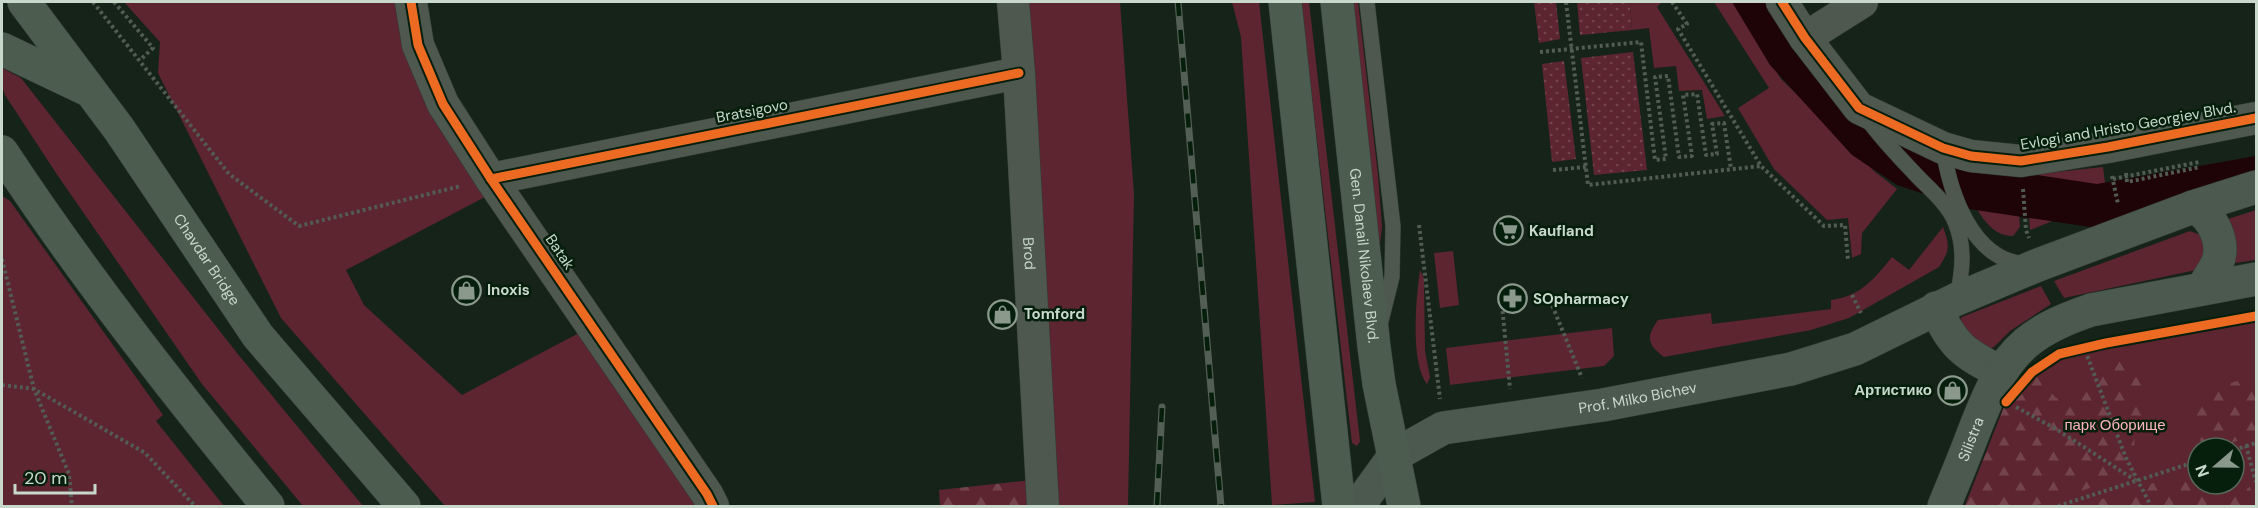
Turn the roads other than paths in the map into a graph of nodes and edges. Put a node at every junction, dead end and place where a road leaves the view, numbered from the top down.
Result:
1 (24, 2) edge
2 (411, 2) edge
3 (1013, 2) edge
4 (1285, 2) edge
5 (1337, 2) edge
6 (1367, 2) edge
7 (1782, 2) edge
8 (1862, 2) edge
9 (1804, 38) junction
10 (2, 49) edge
11 (1019, 73) junction
12 (93, 93) junction
13 (1859, 108) junction
14 (2256, 118) edge
15 (1943, 148) junction
16 (2, 152) edge
17 (491, 179) junction
18 (14, 186) edge
19 (2256, 187) edge
20 (2193, 207) junction
21 (2034, 252) junction
22 (2256, 279) edge
23 (2202, 289) junction
24 (1947, 304) junction
25 (1374, 347) junction
26 (2003, 387) junction
27 (1395, 455) junction
28 (268, 507) edge
29 (404, 507) edge
30 (713, 507) edge
31 (1043, 507) edge
32 (1339, 507) edge
33 (1358, 507) edge
34 (1404, 507) edge
35 (1944, 507) edge

1 - 12 main road, Chavdar Bridge
2 - 17 street, Batak
3 - 11 street, Brod
4 - 32 main road
5 - 25 main road, Gen. Danail Nikolaev Blvd.
6 - 25 lane
7 - 9 street, Evlogi and Hristo Georgiev Blvd.
8 - 9 street
9 - 13 street, Evlogi and Hristo Georgiev Blvd.
10 - 12 main road
11 - 17 street, Bratsigovo
11 - 31 street, Brod
12 - 29 main road, Chavdar Bridge
13 - 15 street, Evlogi and Hristo Georgiev Blvd.
13 - 24 lane
14 - 15 street, Evlogi and Hristo Georgiev Blvd.
15 - 21 lane
16 - 18 main road
17 - 30 street, Batak
18 - 28 main road
19 - 20 main road
20 - 21 main road
20 - 23 main road
21 - 24 main road
22 - 23 main road
23 - 26 main road
24 - 26 main road
24 - 27 main road, Prof. Milko Bichev
25 - 27 main road, Gen. Danail Nikolaev Blvd.
26 - 35 main road, Silistra
27 - 33 main road, Prof. Milko Bichev
27 - 34 main road, Gen. Danail Nikolaev Blvd.

